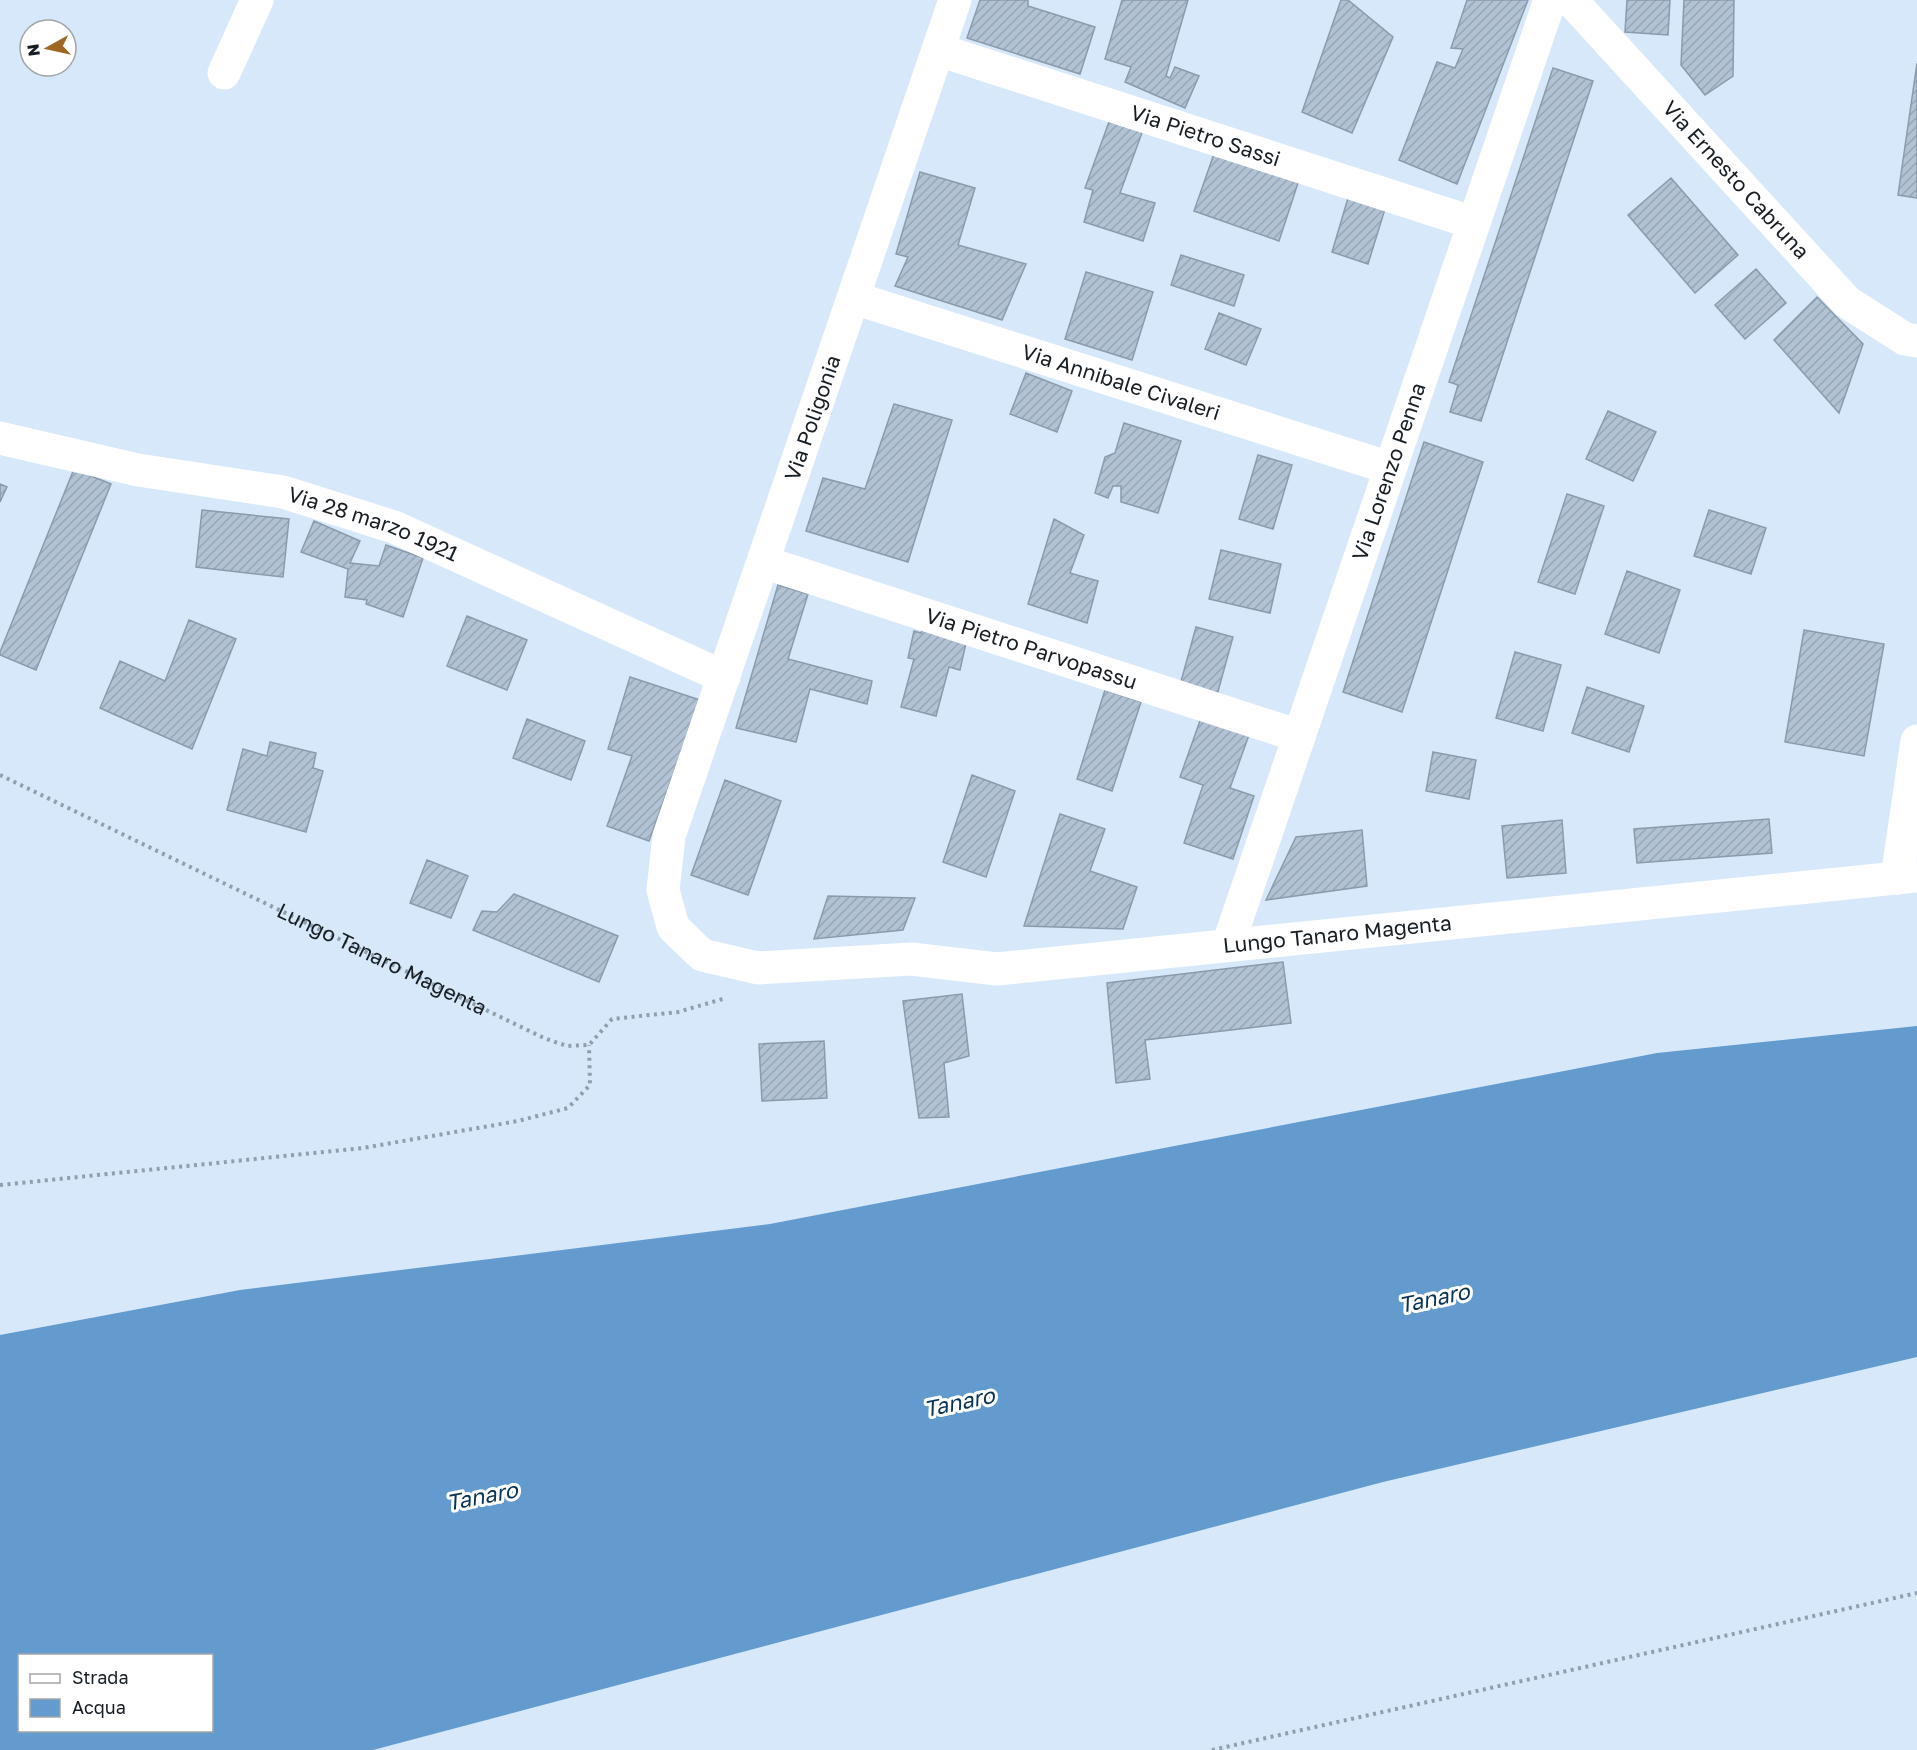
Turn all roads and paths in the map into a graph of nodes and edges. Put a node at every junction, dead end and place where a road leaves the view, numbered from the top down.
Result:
1 (257, 0) edge
2 (956, 0) edge
3 (1550, 0) edge
4 (1571, 0) edge
5 (939, 50) junction
6 (224, 73) dead end
7 (1474, 223) junction
8 (854, 298) junction
9 (1917, 340) edge
10 (0, 438) edge
11 (1390, 468) junction
12 (763, 562) junction
13 (724, 677) junction
14 (1299, 736) junction
15 (1917, 741) edge
16 (0, 775) edge
17 (669, 836) joint
18 (1907, 877) edge
19 (1228, 945) junction
20 (759, 968) junction
21 (589, 1045) junction
22 (0, 1185) edge
23 (1917, 1593) edge
24 (1212, 1750) edge

1 - 6 street
2 - 5 street, Via Poligonia
3 - 7 street, Via Lorenzo Penna
4 - 9 street, Via Ernesto Cabruna
5 - 7 street, Via Pietro Sassi
5 - 8 street, Via Poligonia
7 - 11 street, Via Lorenzo Penna
8 - 11 street, Via Annibale Civaleri
8 - 12 street, Via Poligonia
10 - 13 street, Via 28 marzo 1921
11 - 14 street, Via Lorenzo Penna
12 - 13 street, Via Poligonia
12 - 14 street, Via Pietro Parvopassu
13 - 17 street, Via Poligonia
14 - 19 street, Via Lorenzo Penna
15 - 18 street
16 - 21 path, Lungo Tanaro Magenta
17 - 20 street, Lungo Tanaro Magenta
18 - 19 street, Lungo Tanaro Magenta
19 - 20 street, Lungo Tanaro Magenta
20 - 21 path
21 - 22 path
23 - 24 path

